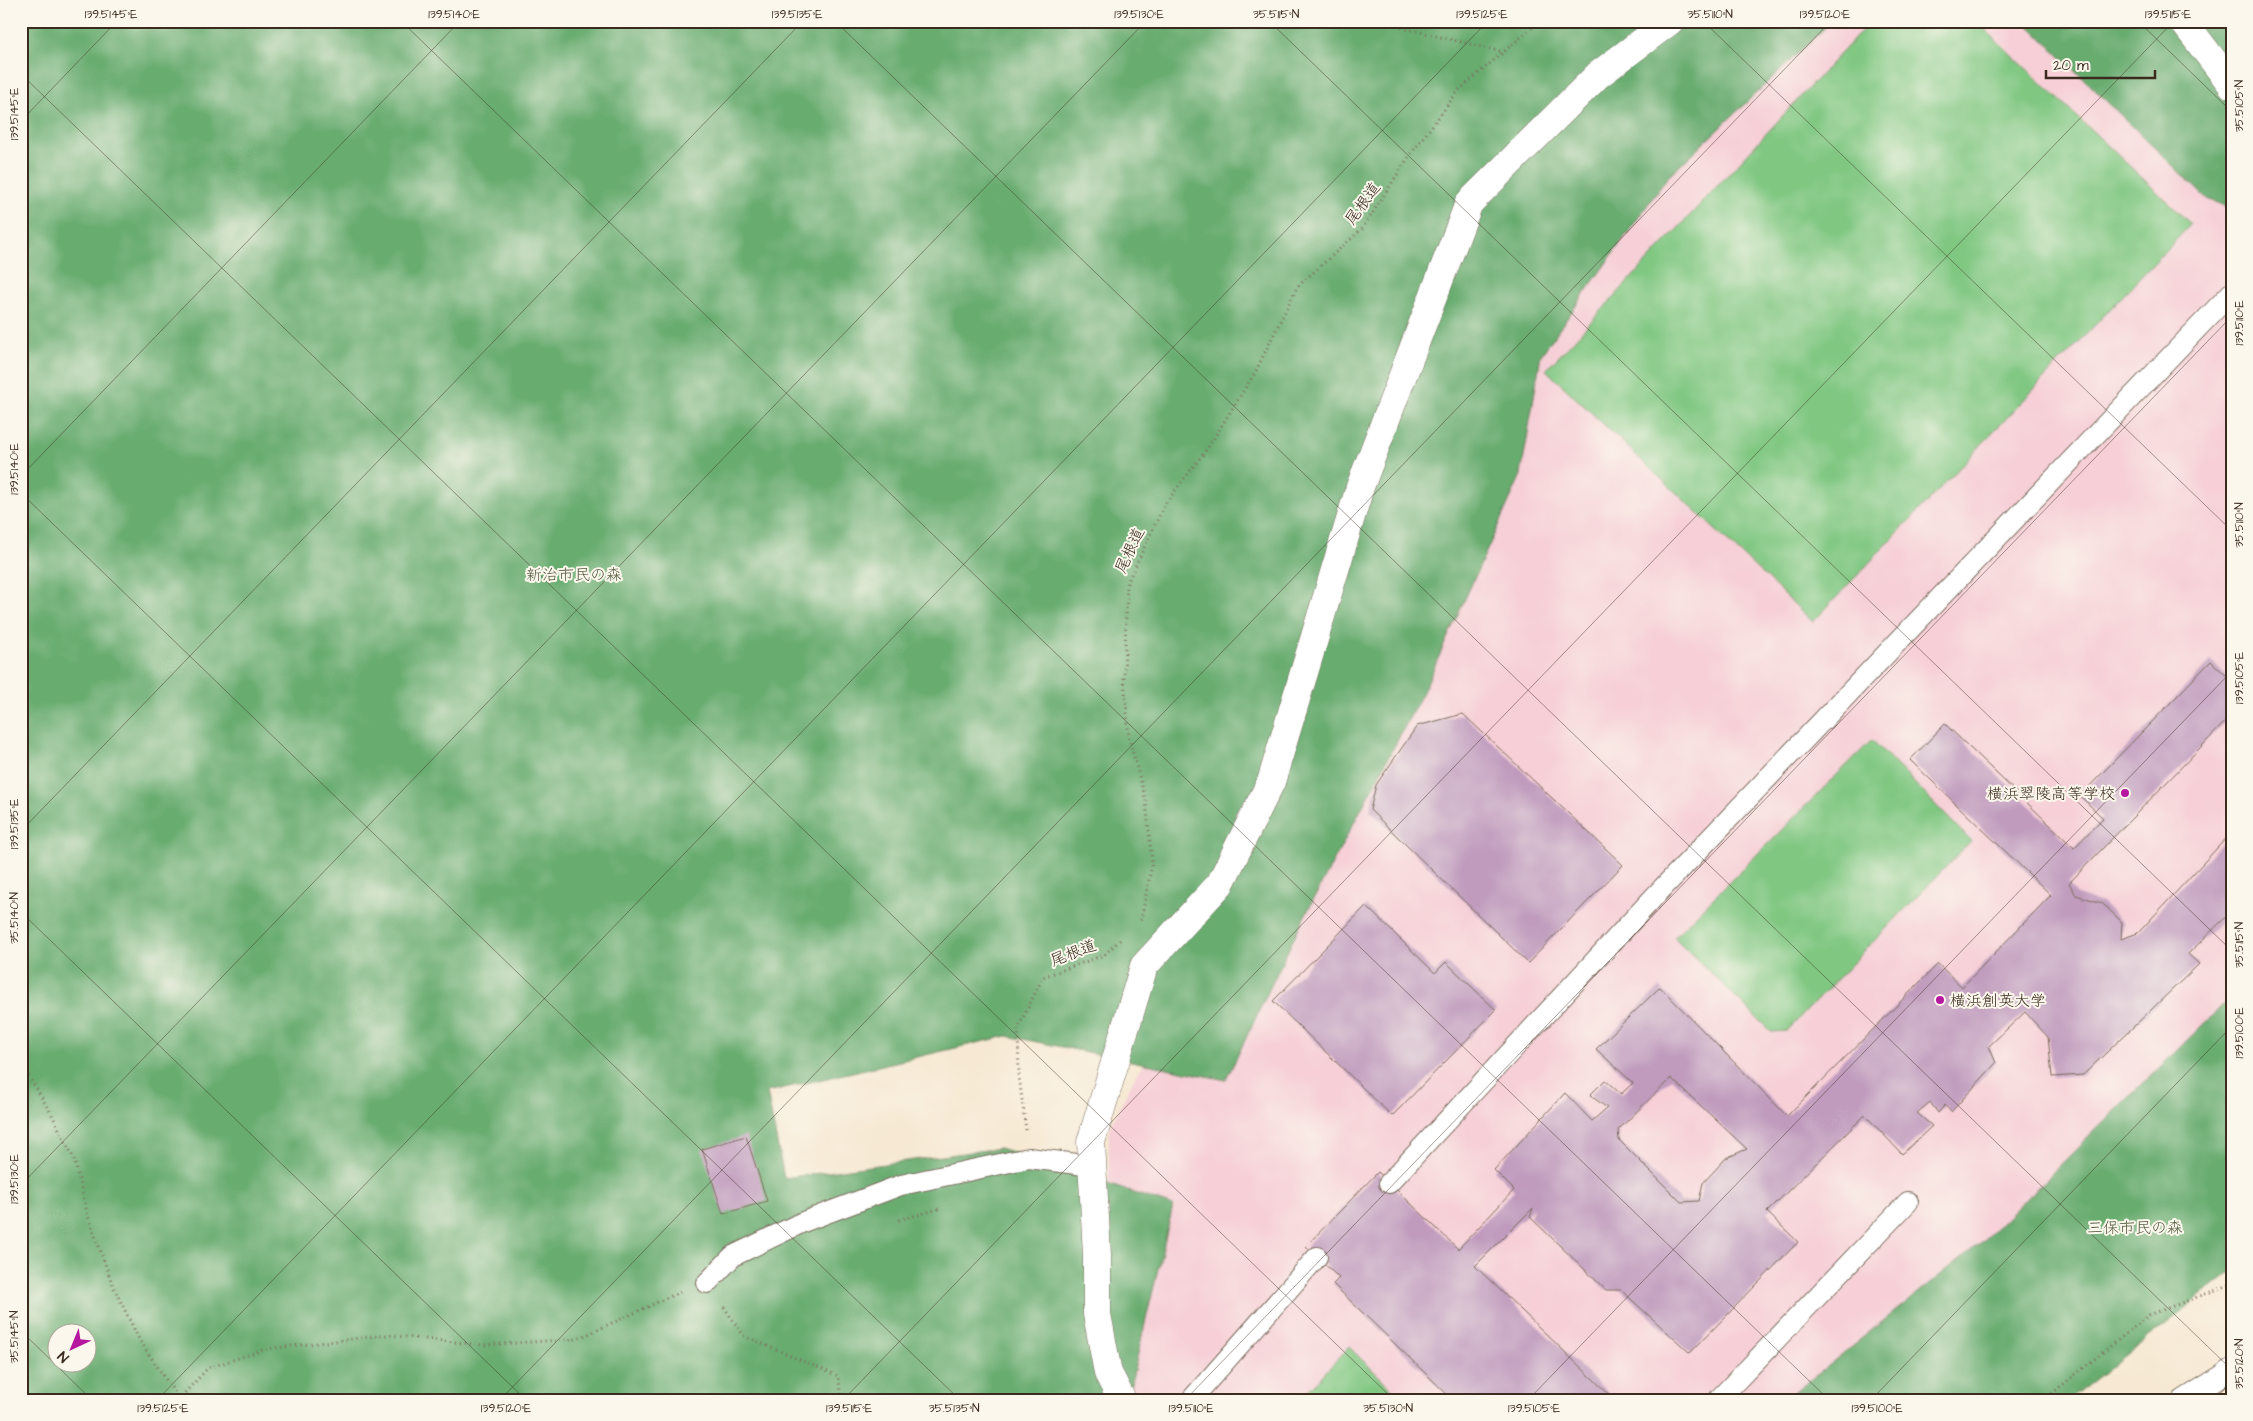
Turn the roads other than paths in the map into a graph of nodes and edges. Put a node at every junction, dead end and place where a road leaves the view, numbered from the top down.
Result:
1 (1670, 21) edge
2 (2183, 21) edge
3 (2232, 85) edge
4 (2232, 292) edge
5 (1093, 1166) junction
6 (1389, 1183) dead end
7 (1908, 1202) dead end
8 (1317, 1257) dead end
9 (706, 1283) road end
10 (2232, 1369) edge
11 (1122, 1400) edge
12 (1192, 1400) edge
13 (1718, 1400) edge
14 (2183, 1400) edge

1 - 5 street
2 - 3 street
4 - 6 lane
5 - 9 lane
5 - 11 street
7 - 13 lane
8 - 12 lane
10 - 14 lane

